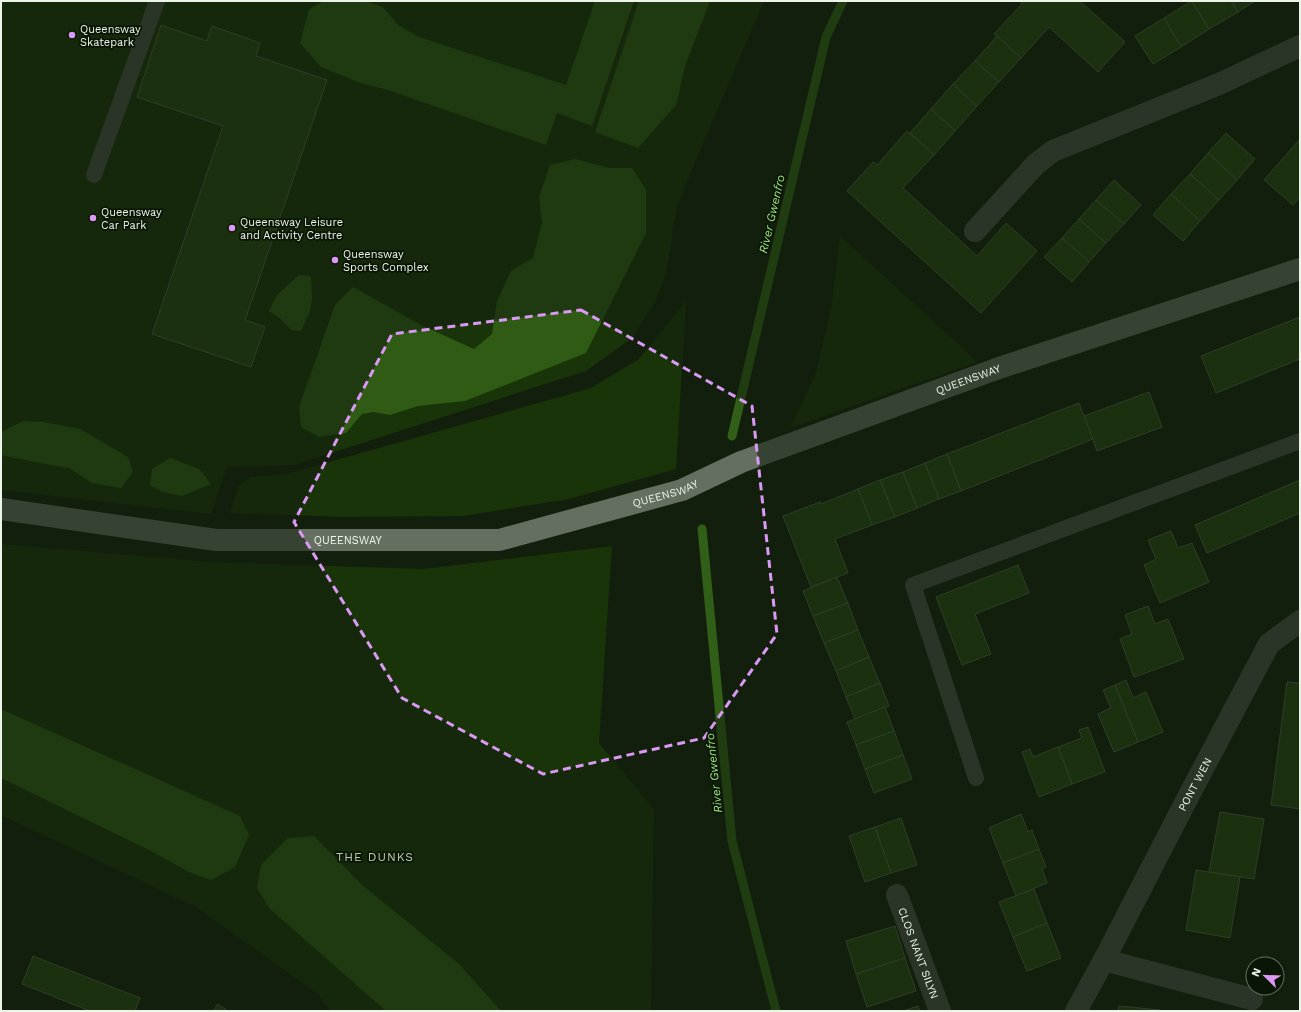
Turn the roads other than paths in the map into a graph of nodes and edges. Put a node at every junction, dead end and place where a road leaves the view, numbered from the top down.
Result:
1 (157, 1) edge
2 (1300, 46) edge
3 (94, 175) dead end
4 (975, 231) dead end
5 (1300, 269) edge
6 (1300, 441) edge
7 (1, 509) edge
8 (1300, 621) edge
9 (976, 778) dead end
10 (897, 895) dead end
11 (1104, 960) junction
12 (1252, 999) dead end
13 (940, 1011) edge
14 (1076, 1011) edge

1 - 3 lane
2 - 4 street
5 - 7 street, QUEENSWAY
6 - 9 lane
8 - 11 street, PONT WEN
10 - 13 street, CLOS NANT SILYN
11 - 12 street
11 - 14 street, PONT WEN

